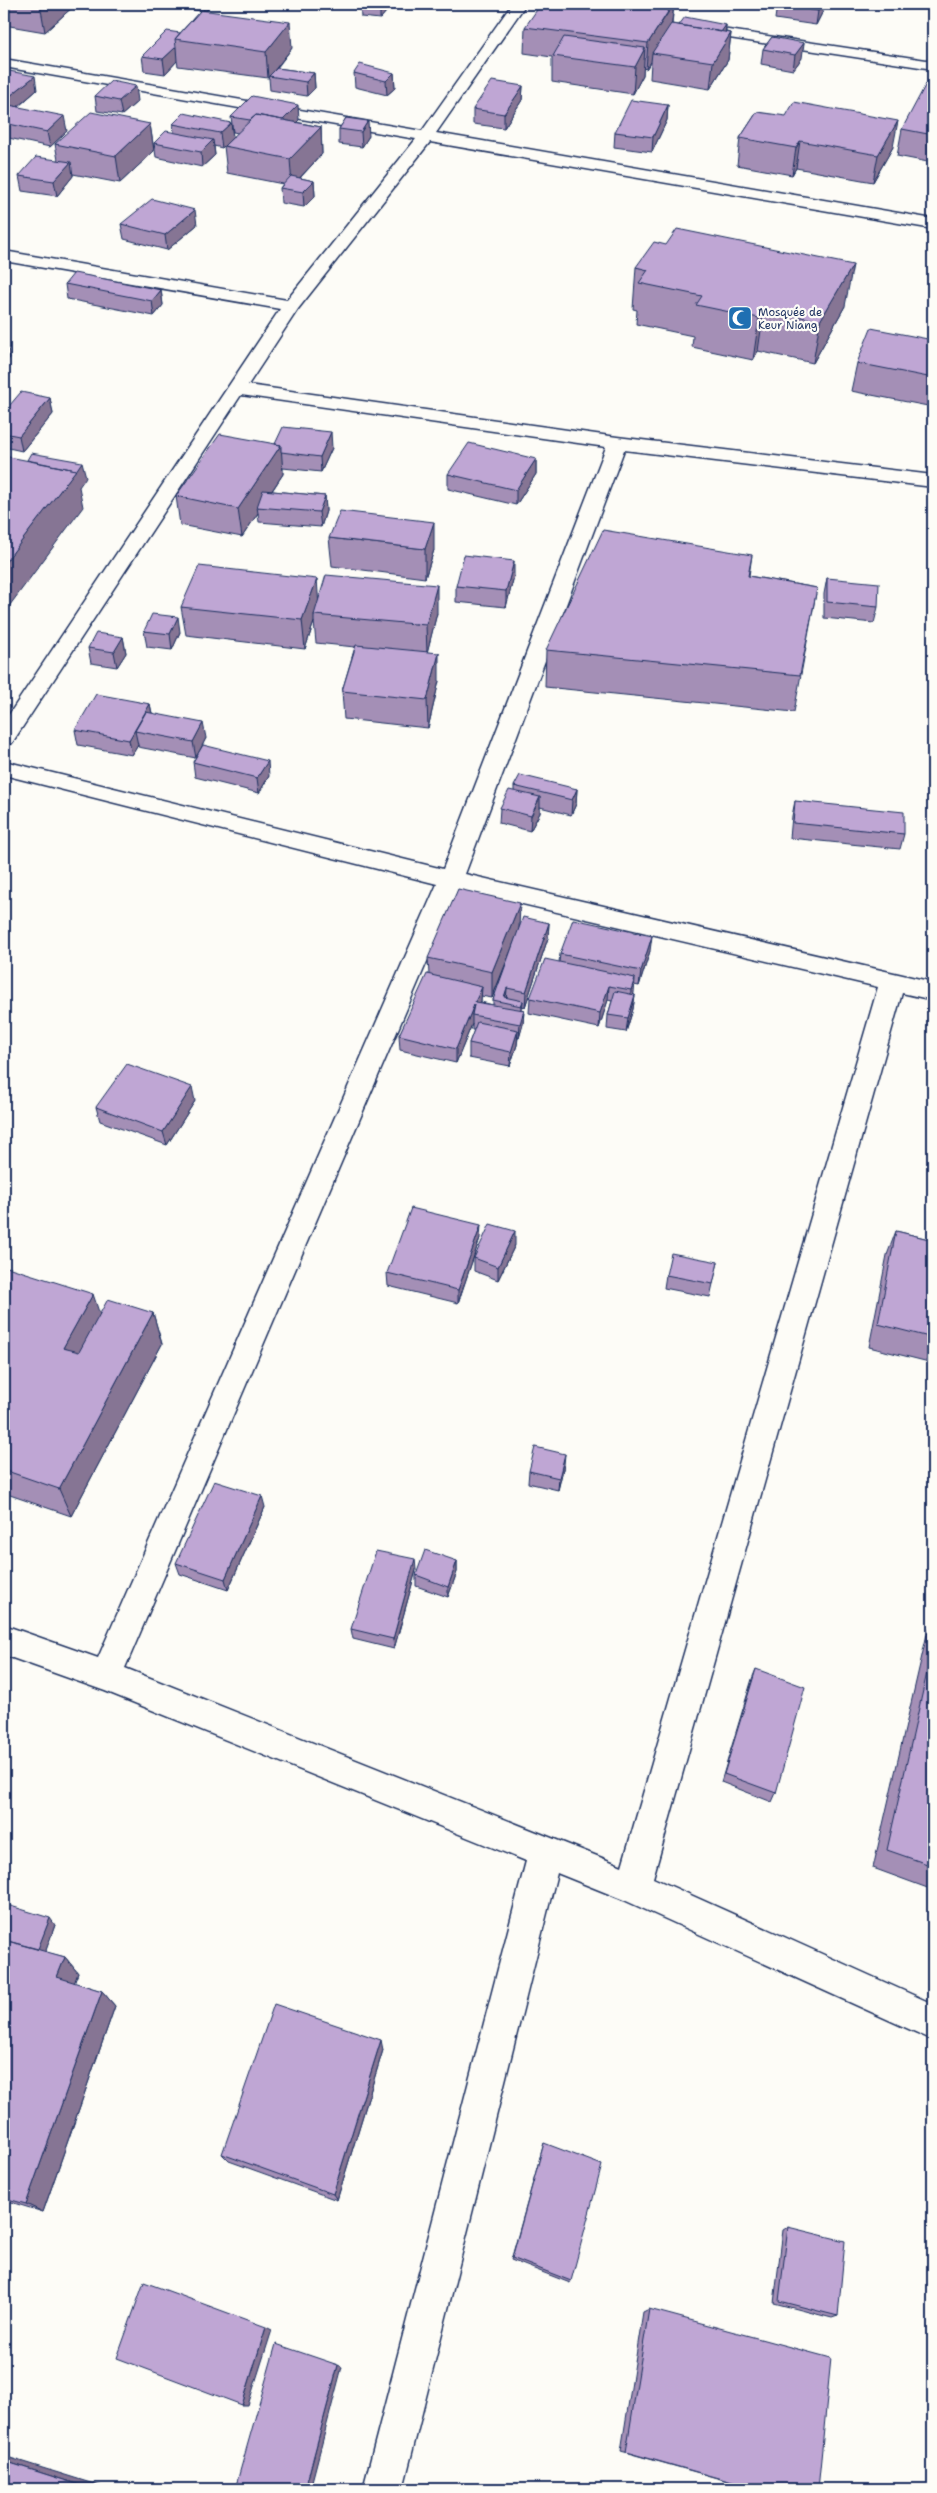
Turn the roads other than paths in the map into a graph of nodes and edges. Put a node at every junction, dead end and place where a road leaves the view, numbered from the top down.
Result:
1 (528, 4) edge
2 (682, 27) edge
3 (4, 63) edge
4 (933, 65) edge
5 (427, 135) junction
6 (933, 224) edge
7 (4, 256) edge
8 (291, 306) junction
9 (237, 389) junction
10 (617, 443) junction
11 (933, 481) edge
12 (4, 738) edge
13 (4, 768) edge
14 (451, 880) junction
15 (893, 980) junction
16 (933, 991) edge
17 (4, 1640) edge
18 (106, 1676) junction
19 (545, 1852) junction
20 (633, 1887) junction
21 (933, 2022) edge
22 (383, 2489) edge

1 - 5 street
2 - 4 street
3 - 5 street
5 - 6 street
5 - 8 street
7 - 8 street
8 - 9 street
9 - 10 street
9 - 12 street
10 - 11 street
10 - 14 street
13 - 14 street
14 - 15 street
14 - 18 street
15 - 16 street
15 - 20 street
17 - 18 street
18 - 19 street
19 - 20 street
19 - 22 street
20 - 21 street

